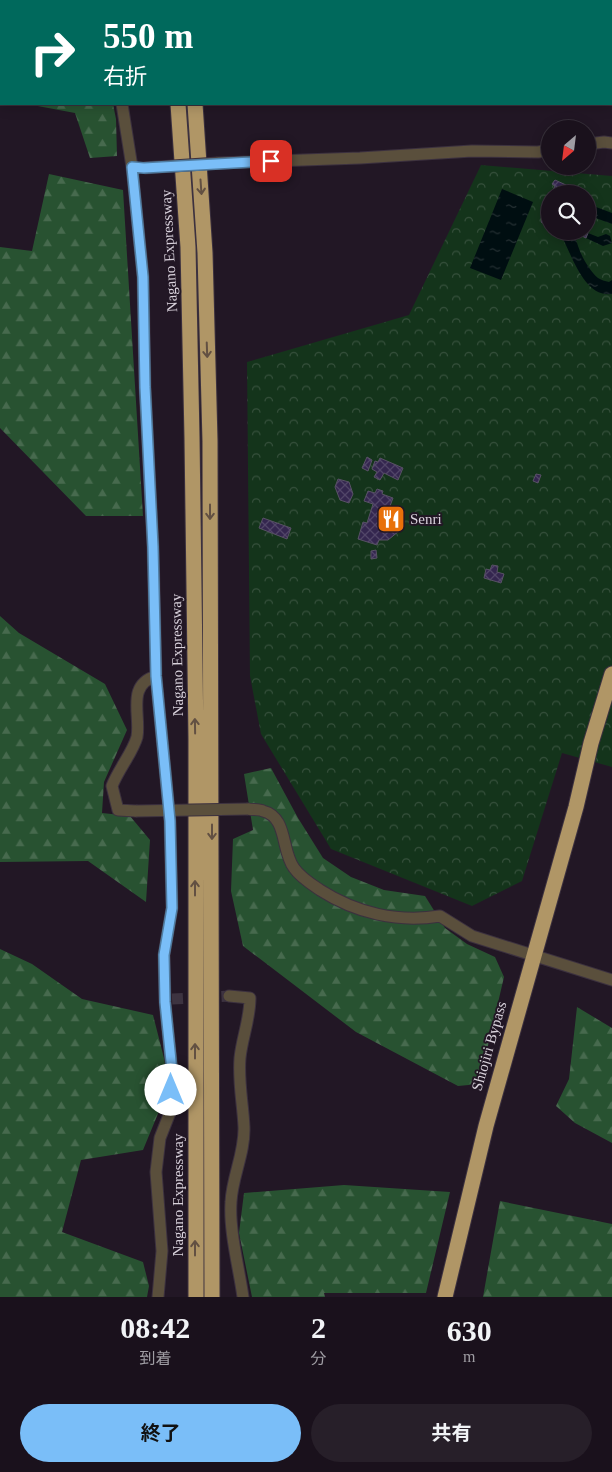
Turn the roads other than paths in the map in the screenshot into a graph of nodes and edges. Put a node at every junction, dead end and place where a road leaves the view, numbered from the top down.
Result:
1 (122, 105) edge
2 (178, 105) edge
3 (195, 105) edge
4 (612, 142) edge
5 (596, 143) edge
6 (541, 152) edge
7 (132, 167) junction
8 (612, 674) edge
9 (156, 676) junction
10 (612, 708) edge
11 (576, 807) junction
12 (533, 955) junction
13 (612, 980) edge
14 (228, 996) tunnel mouth
15 (158, 1297) edge
16 (196, 1297) edge
17 (212, 1297) edge
18 (243, 1297) edge
19 (445, 1297) edge

1 - 7 street
16 -> 2 highway, Nagano Expressway
3 -> 17 highway
4 - 5 street
6 - 7 street, bridge
7 - 9 street
8 - 11 highway, Shiojiri Bypass
9 - 12 street, bridge
9 - 15 street
10 - 11 highway, Shiojiri Bypass
11 - 12 highway, Shiojiri Bypass
12 - 13 street
12 - 19 highway, Shiojiri Bypass
14 - 18 street

